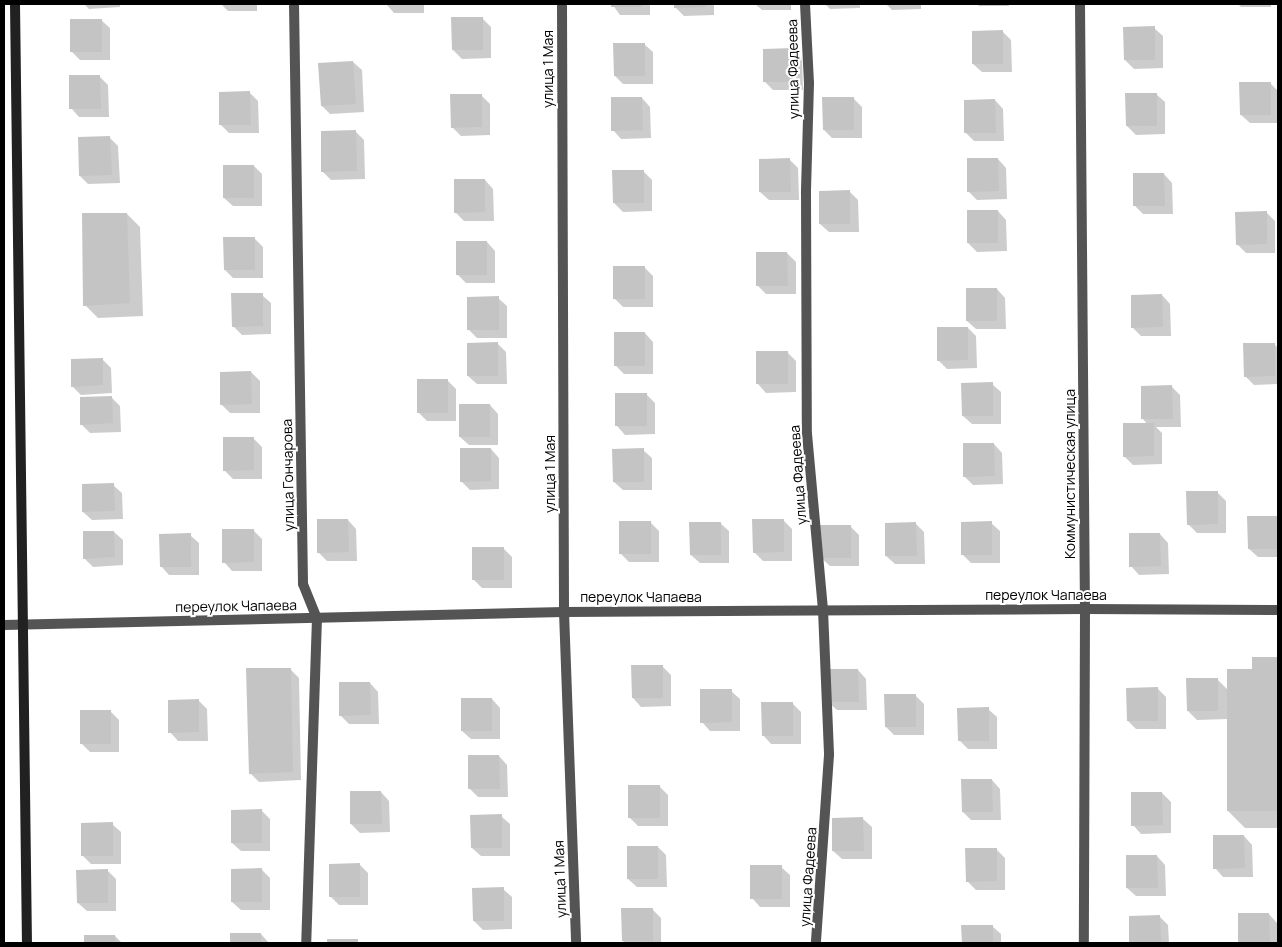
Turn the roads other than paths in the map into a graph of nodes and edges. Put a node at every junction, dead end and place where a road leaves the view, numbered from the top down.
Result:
1 (15, 4) edge
2 (294, 4) edge
3 (562, 4) edge
4 (805, 4) edge
5 (1080, 4) edge
6 (1085, 608) junction
7 (823, 610) junction
8 (1278, 610) edge
9 (564, 612) junction
10 (317, 618) junction
11 (4, 624) edge
12 (22, 624) junction
13 (27, 943) edge
14 (306, 943) edge
15 (576, 943) edge
16 (816, 943) edge
17 (1084, 943) edge

1 - 12 main road
2 - 10 street, улица Гончарова
3 - 9 street, улица 1 Мая
4 - 7 street, улица Фадеева
5 - 6 street, Коммунистическая улица
6 - 7 street, переулок Чапаева
6 - 8 street, переулок Чапаева
6 - 17 street, Коммунистическая улица
7 - 9 street, переулок Чапаева
7 - 16 street, улица Фадеева
9 - 10 street, переулок Чапаева
9 - 15 street, улица 1 Мая
10 - 12 street, переулок Чапаева
10 - 14 street, улица Гончарова
11 - 12 street, переулок Чапаева
12 - 13 main road

